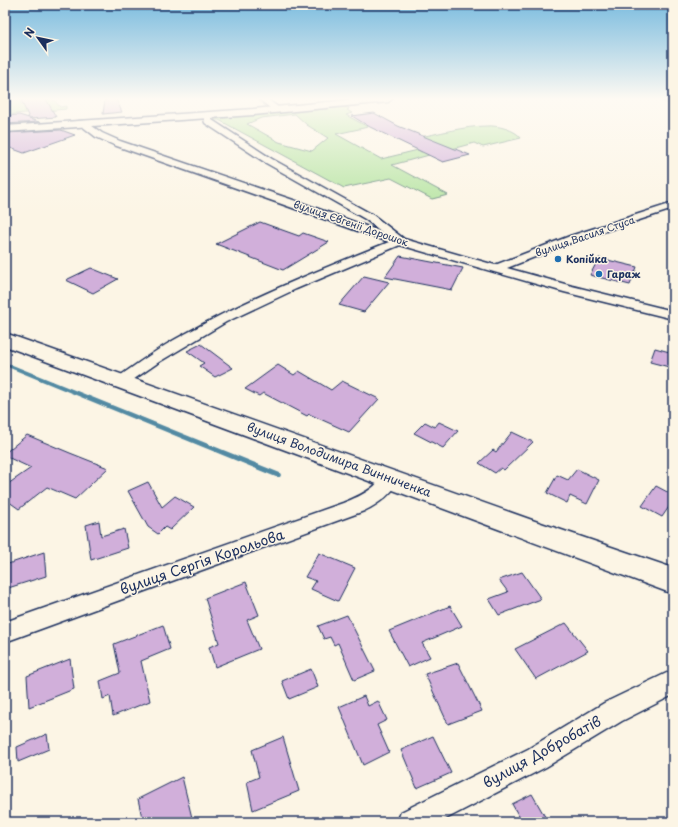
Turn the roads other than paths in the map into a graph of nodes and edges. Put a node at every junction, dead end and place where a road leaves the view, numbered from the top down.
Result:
1 (106, 138) edge
2 (233, 138) edge
3 (673, 206) edge
4 (400, 242) junction
5 (498, 268) junction
6 (673, 315) edge
7 (5, 339) edge
8 (122, 381) junction
9 (391, 479) junction
10 (673, 581) edge
11 (5, 632) edge
12 (673, 682) edge
13 (411, 822) edge

1 - 4 street, вулиця Євгенії Дорошок
2 - 4 street
3 - 5 street, вулиця Василя Стуса
4 - 5 street, вулиця Євгенії Дорошок
4 - 8 street
5 - 6 street, вулиця Євгенії Дорошок
7 - 8 main road, вулиця Володимира Винниченка
8 - 9 main road, вулиця Володимира Винниченка
9 - 10 main road, вулиця Володимира Винниченка
9 - 11 street, вулиця Сергія Корольова
12 - 13 street, вулиця Добробатів

